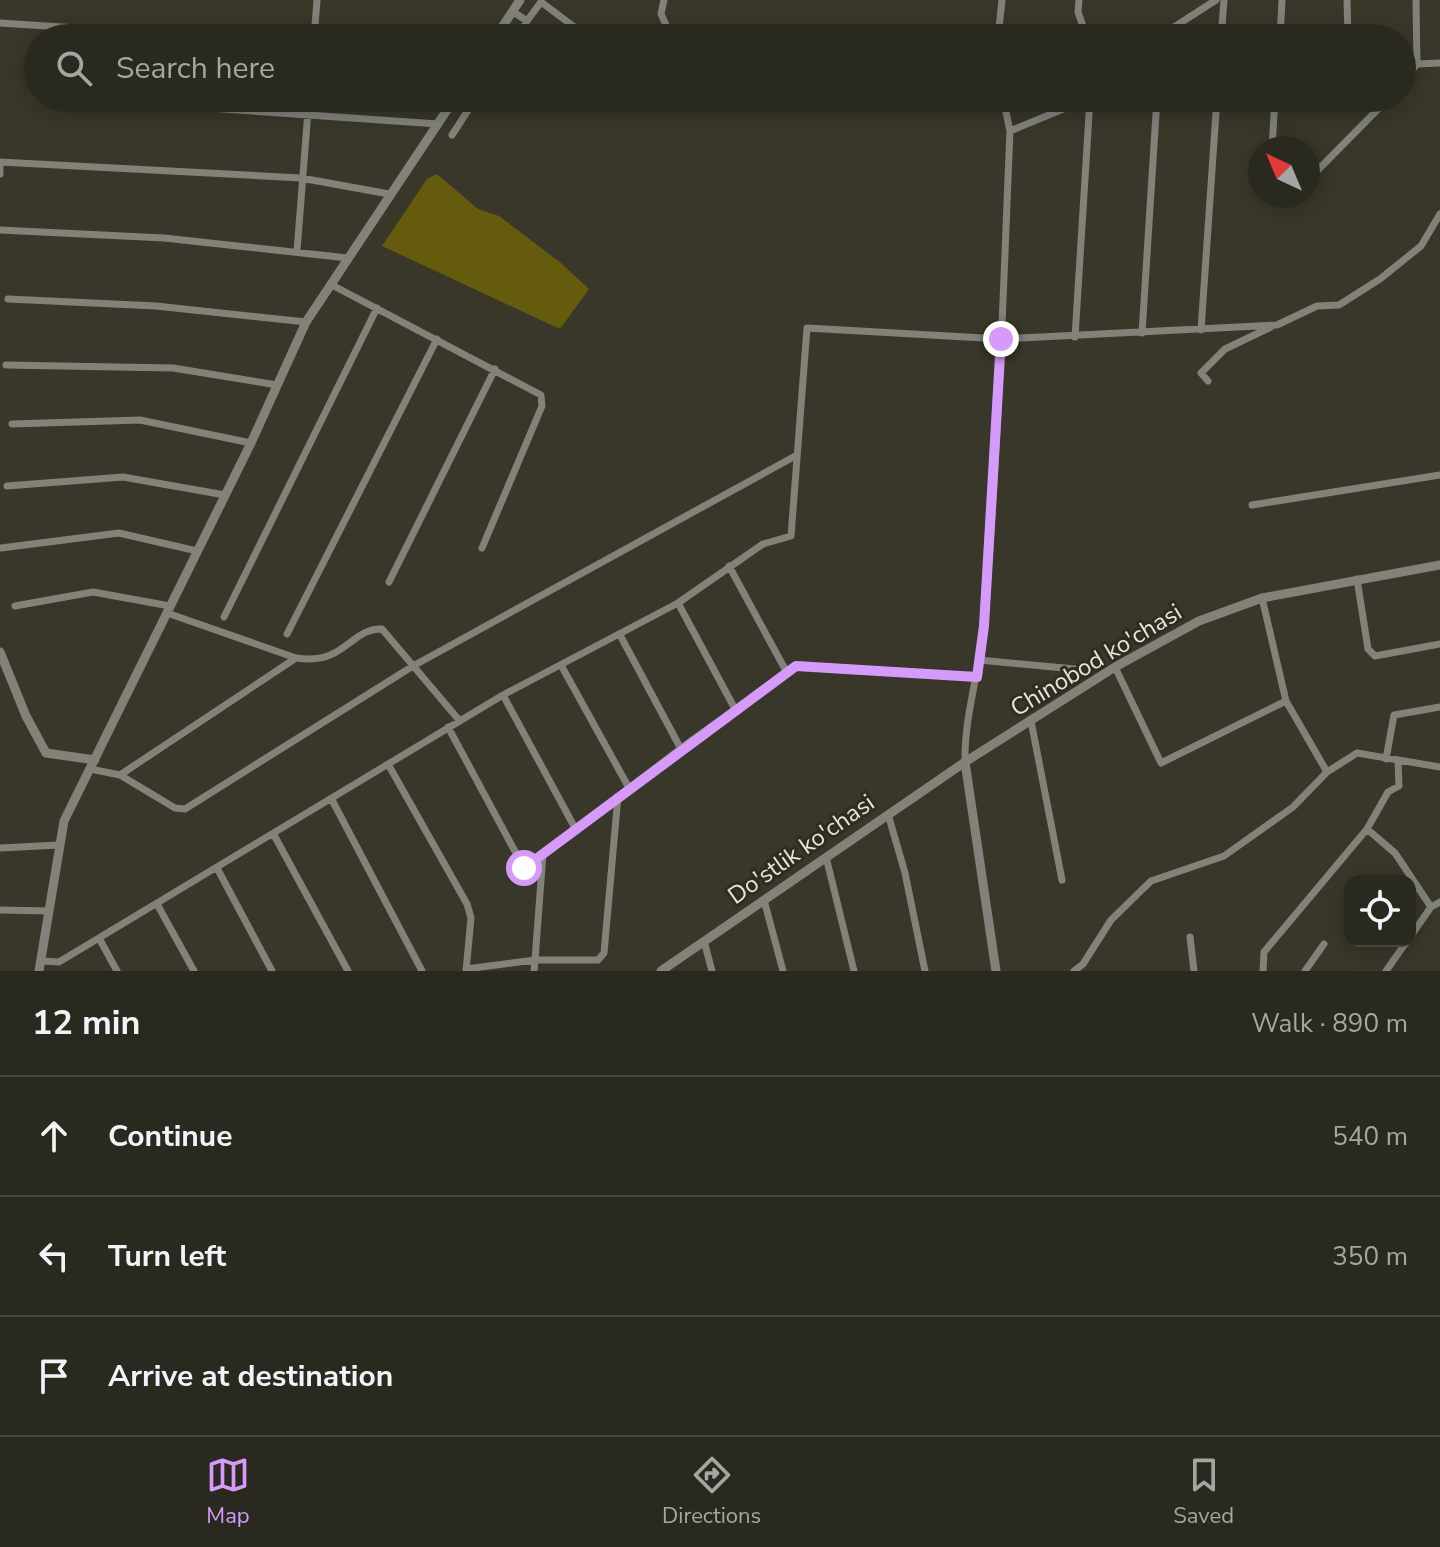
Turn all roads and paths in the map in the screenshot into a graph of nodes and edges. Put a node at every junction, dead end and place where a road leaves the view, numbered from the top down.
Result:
1 (317, 0) edge
2 (520, 0) edge
3 (664, 0) edge
4 (1002, 0) edge
5 (1079, 0) edge
6 (1216, 0) edge
7 (1224, 0) edge
8 (1282, 0) edge
9 (1347, 0) edge
10 (1416, 0) edge
11 (512, 11) junction
12 (527, 21) junction
13 (0, 23) edge
14 (315, 24) edge
15 (504, 24) edge
16 (525, 24) edge
17 (570, 24) edge
18 (666, 24) edge
19 (999, 24) edge
20 (1082, 24) edge
21 (1180, 24) edge
22 (1222, 24) edge
23 (1281, 24) edge
24 (1348, 24) edge
25 (24, 25) edge
26 (1440, 63) edge
27 (1417, 64) joint
28 (307, 112) joint
29 (446, 112) edge
30 (467, 112) edge
31 (1006, 112) edge
32 (1056, 112) edge
33 (1089, 112) edge
34 (1156, 112) edge
35 (1216, 112) edge
36 (1274, 112) edge
37 (1373, 112) edge
38 (438, 124) junction
39 (1010, 131) junction
40 (452, 135) dead end
41 (1273, 136) edge
42 (1320, 167) edge
43 (0, 174) edge
44 (301, 178) junction
45 (389, 194) junction
46 (1440, 214) edge
47 (0, 230) edge
48 (297, 251) junction
49 (348, 258) junction
50 (330, 284) junction
51 (8, 299) dead end
52 (377, 308) junction
53 (306, 322) junction
54 (1277, 325) junction
55 (1201, 330) junction
56 (1142, 333) junction
57 (1075, 337) junction
58 (437, 339) junction
59 (1001, 339) junction
60 (6, 365) dead end
61 (495, 369) junction
62 (1208, 381) dead end
63 (277, 385) junction
64 (12, 424) dead end
65 (251, 443) junction
66 (797, 455) junction
67 (1440, 475) edge
68 (7, 486) dead end
69 (225, 495) junction
70 (1252, 505) dead end
71 (1, 548) edge
72 (482, 548) dead end
73 (197, 551) junction
74 (1440, 565) edge
75 (729, 566) junction
76 (1357, 579) junction
77 (389, 582) dead end
78 (1262, 598) junction
79 (678, 603) junction
80 (15, 606) dead end
81 (168, 610) junction
82 (224, 617) dead end
83 (287, 634) dead end
84 (620, 635) junction
85 (1440, 644) edge
86 (0, 652) edge
87 (296, 658) junction
88 (979, 660) junction
89 (561, 665) junction
90 (413, 666) junction
91 (1115, 667) junction
92 (1075, 669) dead end
93 (786, 671) junction
94 (977, 677) junction
95 (503, 695) junction
96 (1286, 701) junction
97 (1440, 707) edge
98 (735, 709) junction
99 (459, 720) junction
100 (1031, 721) junction
101 (448, 727) junction
102 (681, 749) junction
103 (1386, 759) junction
104 (965, 762) junction
105 (1398, 762) junction
106 (388, 764) junction
107 (93, 765) junction
108 (1440, 767) edge
109 (1327, 772) junction
110 (120, 775) junction
111 (629, 788) junction
112 (618, 796) junction
113 (332, 800) junction
114 (887, 813) junction
115 (575, 828) junction
116 (1367, 829) junction
117 (274, 835) junction
118 (59, 845) junction
119 (0, 848) edge
120 (543, 854) junction
121 (826, 857) junction
122 (217, 868) junction
123 (1407, 875) edge
124 (1062, 880) dead end
125 (1416, 885) edge
126 (764, 900) junction
127 (157, 904) junction
128 (1436, 906) edge
129 (0, 910) edge
130 (48, 911) junction
131 (1416, 930) edge
132 (1190, 937) dead end
133 (99, 938) junction
134 (704, 941) junction
135 (1324, 944) dead end
136 (1402, 947) edge
137 (535, 960) junction
138 (40, 966) edge
139 (466, 970) edge
140 (117, 971) edge
141 (194, 971) edge
142 (272, 971) edge
143 (348, 971) edge
144 (422, 971) edge
145 (534, 971) edge
146 (661, 971) edge
147 (712, 971) edge
148 (783, 971) edge
149 (854, 971) edge
150 (925, 971) edge
151 (996, 971) edge
152 (1074, 971) edge
153 (1194, 971) edge
154 (1263, 971) edge
155 (1305, 971) edge
156 (1386, 971) edge

1 - 14 street
2 - 11 street
3 - 18 street
4 - 19 street
5 - 20 street
6 - 21 street
7 - 22 street
8 - 23 street
9 - 24 street
10 - 27 street
11 - 12 street
11 - 15 street
12 - 16 street
12 - 17 street
13 - 25 street
26 - 27 street
28 - 38 street
28 - 44 street
29 - 38 street
30 - 40 street
31 - 39 street
32 - 39 street
33 - 57 street
34 - 56 street
35 - 55 street
36 - 41 street
37 - 42 street
38 - 45 street
39 - 59 street
43 - 44 street
44 - 45 street
44 - 48 street
45 - 49 street
46 - 54 street
47 - 48 street
48 - 49 street
49 - 50 street
50 - 52 street
50 - 53 street
51 - 53 street
52 - 58 street
52 - 82 street
53 - 63 street
54 - 55 street
54 - 62 street
55 - 56 street
56 - 57 street
57 - 59 street
58 - 61 street
58 - 83 street
59 - 66 street
59 - 88 street
60 - 63 street
61 - 72 street
61 - 77 street
63 - 65 street
64 - 65 street
65 - 69 street
66 - 75 street
66 - 90 street
67 - 70 street
68 - 69 street
69 - 73 street
71 - 73 street
73 - 81 street
74 - 76 street, Chinobod ko'chasi
75 - 79 street
75 - 93 street
76 - 78 street, Chinobod ko'chasi
76 - 85 street
78 - 91 street, Chinobod ko'chasi
78 - 96 street
79 - 84 street
79 - 98 street
80 - 81 street
81 - 87 street
81 - 107 street
84 - 89 street
84 - 102 street
86 - 107 street
87 - 90 street
87 - 110 street
88 - 92 street
88 - 94 street
89 - 95 street
89 - 111 street
90 - 99 street
90 - 110 street
91 - 96 street
91 - 100 street, Chinobod ko'chasi
93 - 94 street
93 - 98 street
94 - 104 street
95 - 99 street
95 - 115 street
96 - 109 street
97 - 103 street
98 - 102 street
99 - 101 street
100 - 104 street, Chinobod ko'chasi
100 - 124 street
101 - 106 street
101 - 120 street
102 - 111 street
103 - 105 street
103 - 109 street
104 - 114 street, Do'stlik ko'chasi
104 - 151 street
105 - 108 street
105 - 116 street
106 - 113 street
106 - 139 street
107 - 110 street
107 - 118 street
109 - 152 street
111 - 112 street
112 - 115 street
112 - 137 street
113 - 117 street
113 - 144 street
114 - 121 street, Do'stlik ko'chasi
114 - 150 street
115 - 120 street
116 - 123 street
116 - 154 street
117 - 122 street
117 - 143 street
118 - 119 street
118 - 130 street
120 - 137 street
121 - 126 street, Do'stlik ko'chasi
121 - 149 street
122 - 127 street
122 - 142 street
125 - 128 street
126 - 134 street, Do'stlik ko'chasi
126 - 148 street
127 - 133 street
127 - 141 street
128 - 131 street
129 - 130 street
130 - 138 street
132 - 153 street
133 - 138 street
133 - 140 street
134 - 146 street, Do'stlik ko'chasi
134 - 147 street
135 - 155 street
136 - 156 street
137 - 139 street
137 - 145 street

